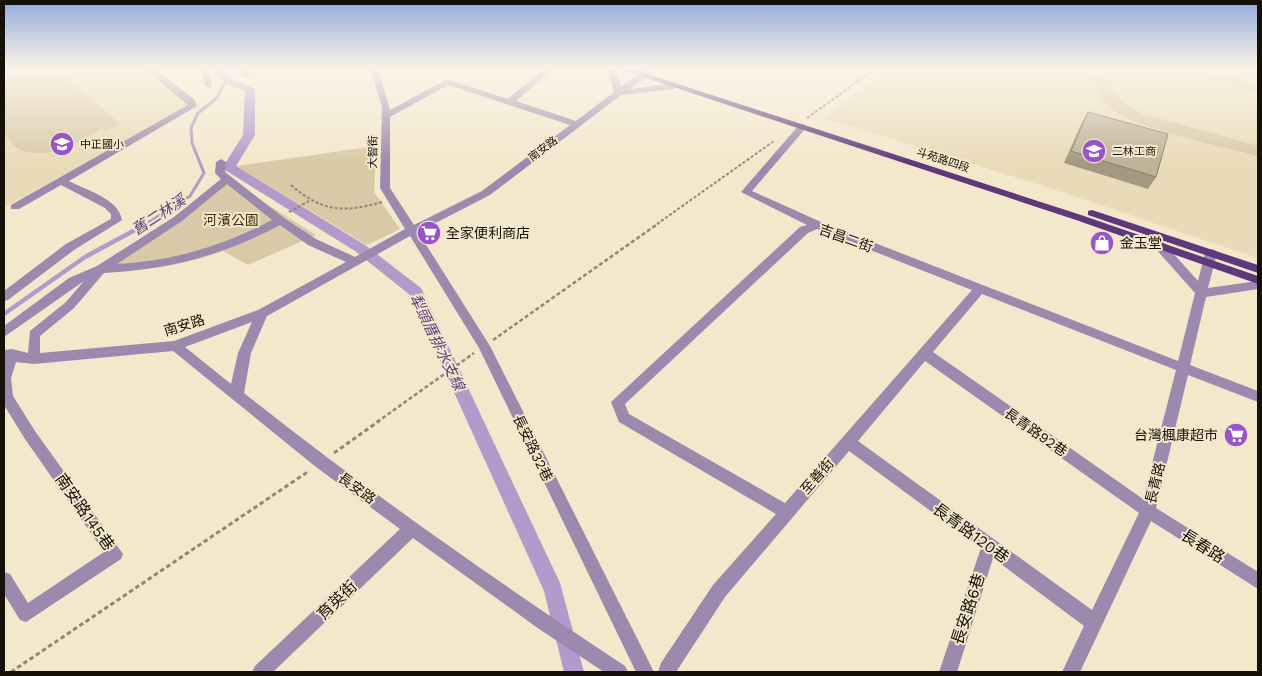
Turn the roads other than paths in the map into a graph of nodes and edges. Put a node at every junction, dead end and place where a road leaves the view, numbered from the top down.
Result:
1 (189, 100) edge
2 (384, 100) edge
3 (416, 100) edge
4 (502, 100) edge
5 (513, 100) edge
6 (610, 100) edge
7 (718, 100) edge
8 (725, 100) edge
9 (510, 102) junction
10 (386, 116) junction
11 (577, 124) junction
12 (800, 125) junction
13 (221, 162) dead end
14 (227, 179) junction
15 (61, 181) junction
16 (15, 207) dead end
17 (285, 216) junction
18 (817, 225) junction
19 (411, 231) junction
20 (1159, 246) junction
21 (1210, 258) junction
22 (357, 262) junction
23 (101, 269) junction
24 (1258, 269) edge
25 (1258, 280) edge
26 (1258, 286) edge
27 (979, 290) junction
28 (1202, 293) junction
29 (4, 296) edge
30 (262, 313) junction
31 (4, 332) edge
32 (175, 346) junction
33 (924, 353) junction
34 (8, 355) edge
35 (34, 359) junction
36 (1183, 368) junction
37 (237, 396) junction
38 (1258, 397) edge
39 (5, 401) edge
40 (847, 441) junction
41 (1148, 511) junction
42 (786, 512) junction
43 (412, 528) junction
44 (989, 547) junction
45 (4, 580) edge
46 (1258, 581) edge
47 (1095, 623) junction
48 (261, 672) edge
49 (619, 672) edge
50 (646, 672) edge
51 (667, 672) edge
52 (948, 672) edge
53 (1071, 672) edge

1 - 15 street
2 - 10 street, 大智街
3 - 10 street
4 - 9 street
5 - 9 street
6 - 11 street, 南安路
7 - 12 main road, 斗苑路四段
8 - 12 main road, 斗苑路四段
9 - 11 street
10 - 19 street, 大智街
11 - 19 street, 南安路
12 - 18 street
12 - 20 main road, 斗苑路四段
12 - 21 main road, 斗苑路四段
13 - 14 street
14 - 17 street
14 - 23 street
15 - 16 street
15 - 29 street
17 - 22 street
17 - 23 street
18 - 27 street, 吉昌二街
18 - 42 street, 吉昌二街
19 - 22 street, 南安路
19 - 50 street, 長安路32巷
20 - 21 main road, 斗苑路四段
20 - 28 street
21 - 24 main road, 斗苑路四段
21 - 25 main road, 斗苑路四段
21 - 28 street, 長青路
22 - 30 street, 南安路
23 - 31 street
23 - 35 street
26 - 28 street
27 - 33 street, 至善街
27 - 36 street, 吉昌二街
28 - 36 street, 長青路
30 - 32 street, 南安路
30 - 37 street
32 - 35 street, 南安路
32 - 37 street, 長安路
33 - 40 street, 至善街
33 - 41 street, 長青路92巷
34 - 35 street, 南安路
34 - 39 street, 南安路145巷
36 - 38 street, 吉昌二街
36 - 41 street, 長青路
37 - 43 street, 長安路
39 - 45 street, 南安路145巷
40 - 42 street, 至善街
40 - 44 street, 長青路120巷
41 - 46 street, 長春路
41 - 47 street, 長青路
42 - 51 street, 至善街
43 - 48 street, 育英街
43 - 49 street, 長安路
44 - 47 street, 長青路120巷
44 - 52 street, 長安路6巷
47 - 53 street, 長青路

